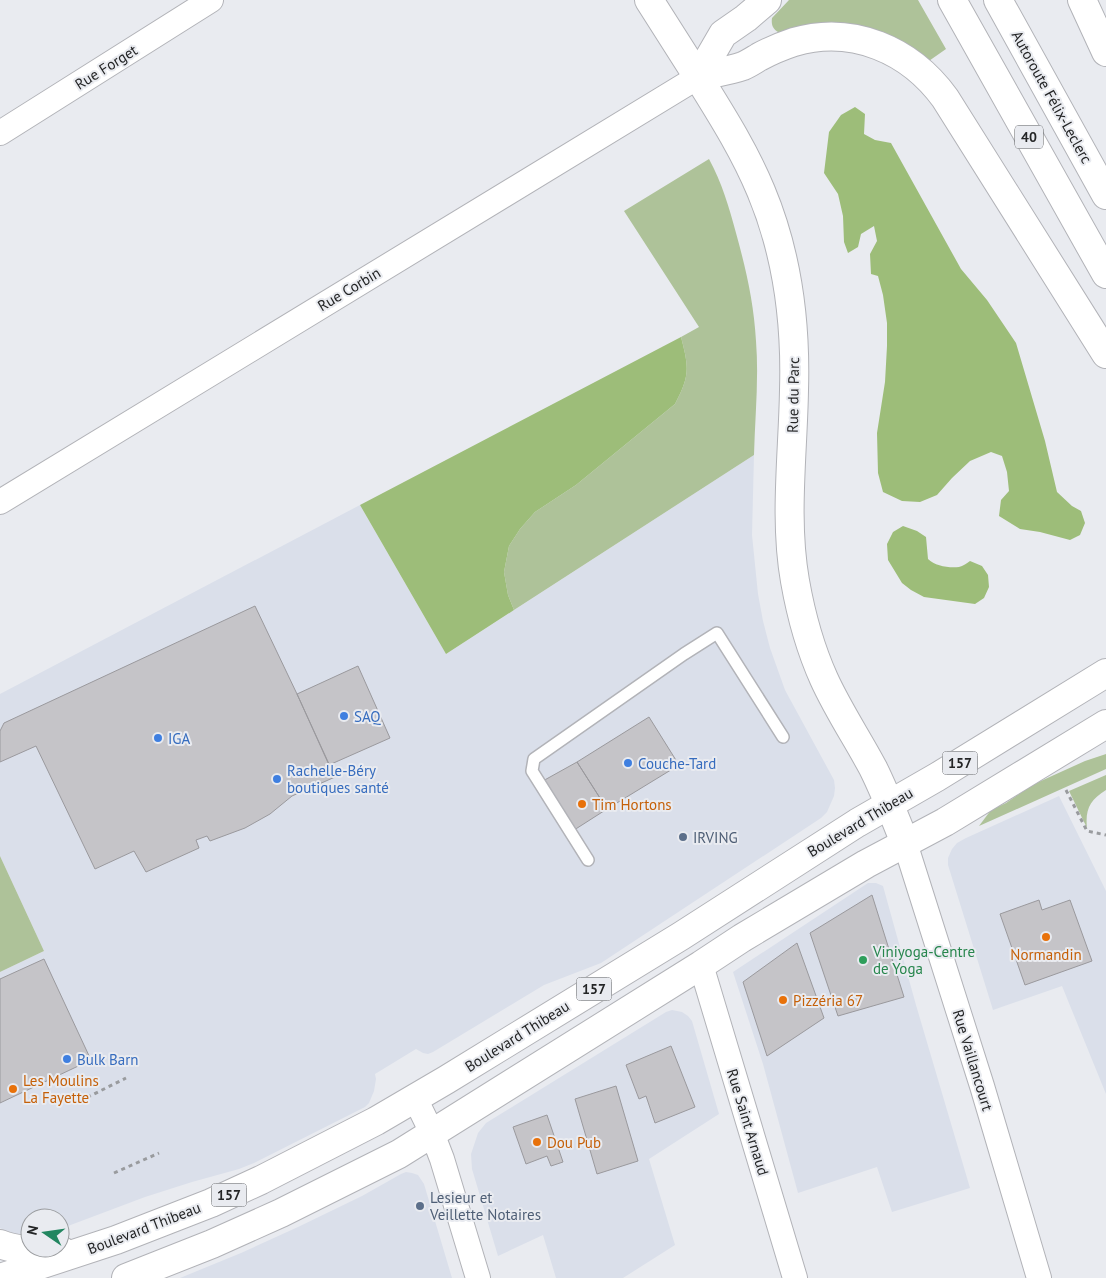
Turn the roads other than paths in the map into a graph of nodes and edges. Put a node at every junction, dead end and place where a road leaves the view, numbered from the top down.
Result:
1 (211, 0) edge
2 (649, 0) edge
3 (768, 0) edge
4 (952, 0) edge
5 (998, 0) edge
6 (1082, 0) edge
7 (1106, 52) edge
8 (698, 77) junction
9 (0, 133) edge
10 (1106, 195) edge
11 (1106, 274) edge
12 (1106, 354) edge
13 (0, 502) edge
14 (1106, 673) edge
15 (1106, 724) edge
16 (783, 737) dead end
17 (889, 804) junction
18 (905, 843) junction
19 (588, 860) dead end
20 (701, 965) junction
21 (416, 1098) junction
22 (432, 1133) junction
23 (0, 1244) edge
24 (83, 1252) junction
25 (0, 1278) edge
26 (126, 1278) edge
27 (478, 1278) edge
28 (795, 1278) edge
29 (1039, 1278) edge

1 - 9 street, Rue Forget
2 - 8 main road, Rue du Parc
3 - 8 main road
4 - 11 main road, 40
5 - 10 main road, Autoroute Félix-Leclerc / 40
6 - 7 main road
8 - 12 main road
8 - 13 street, Rue Corbin
8 - 17 main road, Rue du Parc
14 - 17 main road, Boulevard Thibeau / 157
15 - 18 main road, 157
16 - 19 lane
17 - 18 main road, Rue du Parc
17 - 21 main road, Boulevard Thibeau / 157
18 - 20 main road, 157
18 - 29 street, Rue Vaillancourt
20 - 22 main road, 157
20 - 28 street, Rue Saint Arnaud
21 - 22 street
21 - 24 main road, Boulevard Thibeau / 157
22 - 26 main road, 157
22 - 27 street
23 - 24 main road
24 - 25 main road, Boulevard Thibeau / 157

